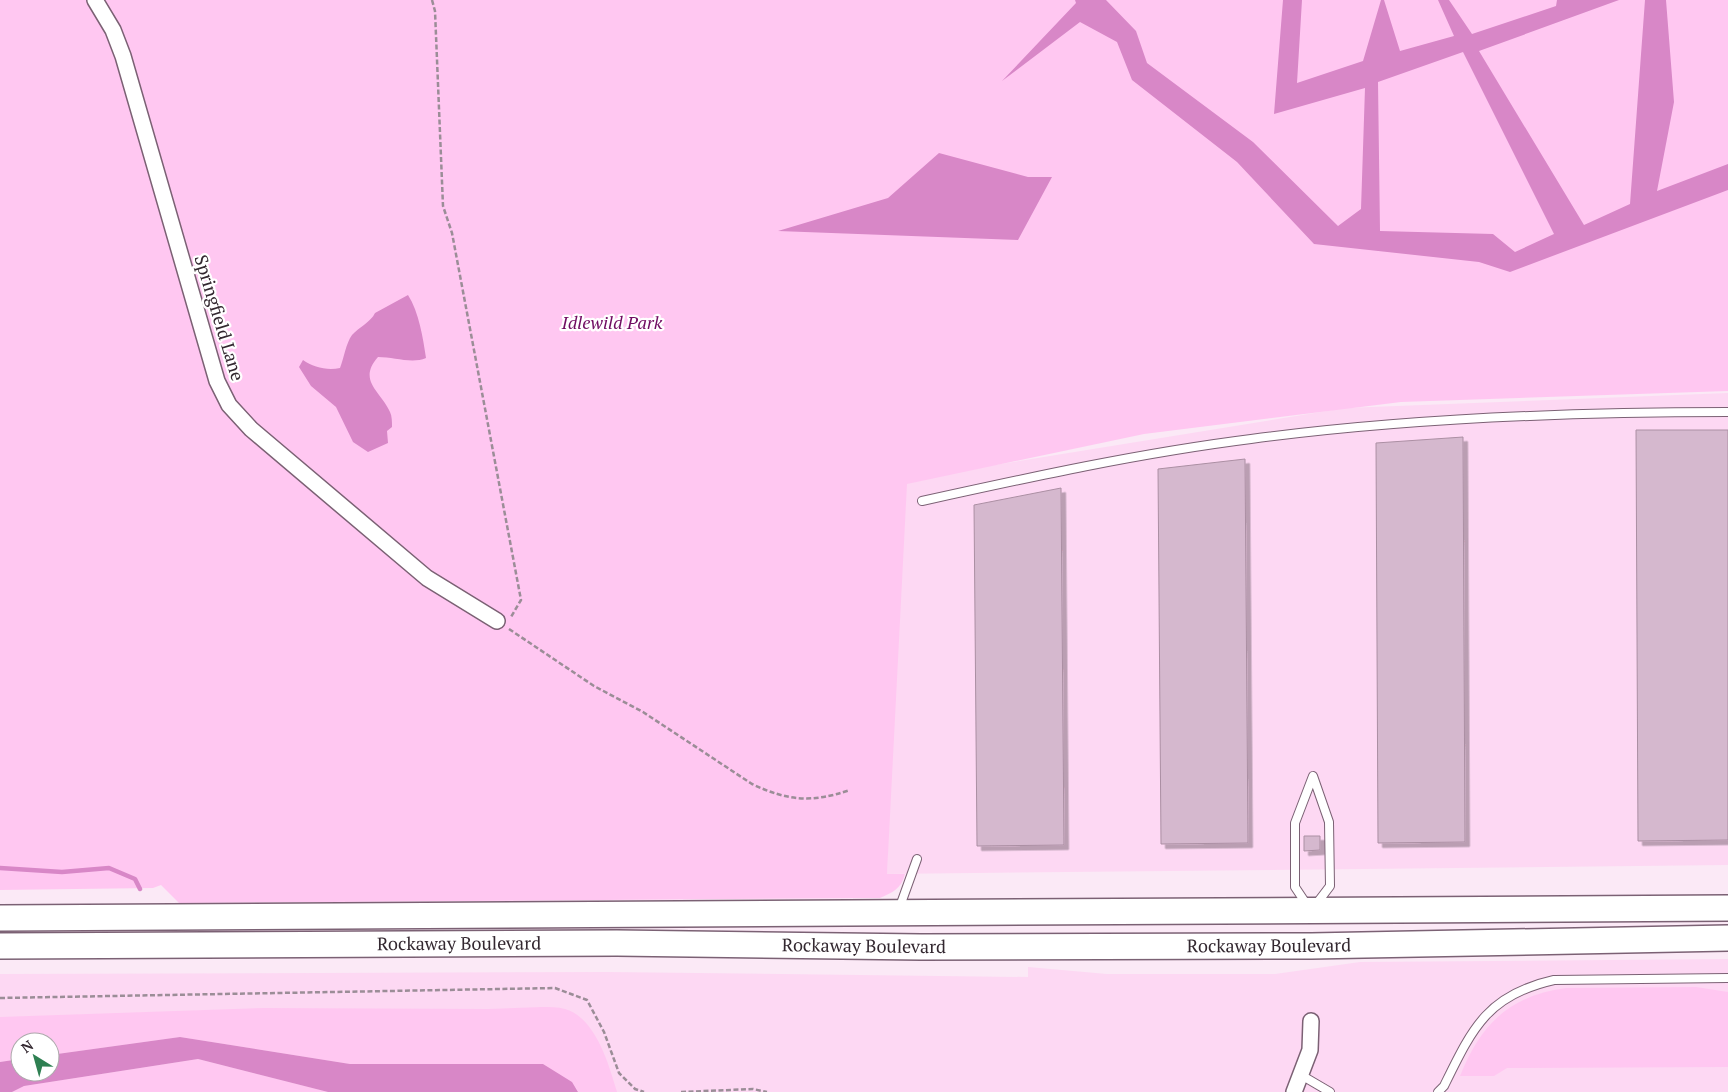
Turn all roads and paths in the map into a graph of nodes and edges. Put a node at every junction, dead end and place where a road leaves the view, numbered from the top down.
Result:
1 (95, 0) edge
2 (432, 0) edge
3 (1728, 412) edge
4 (922, 501) dead end
5 (497, 621) junction
6 (850, 790) dead end
7 (917, 859) dead end
8 (1728, 908) edge
9 (1311, 911) junction
10 (898, 913) junction
11 (0, 918) edge
12 (1728, 938) edge
13 (0, 946) edge
14 (1728, 978) edge
15 (0, 998) edge
16 (1311, 1021) dead end
17 (1301, 1075) junction
18 (644, 1092) edge
19 (681, 1092) edge
20 (767, 1092) edge
21 (1294, 1092) edge
22 (1330, 1092) edge
23 (1438, 1092) edge

1 - 5 street, Springfield Lane
2 - 5 path
3 - 4 lane
5 - 6 path
7 - 10 lane
8 - 9 highway, Rockaway Boulevard
9 - 9 lane
9 - 10 highway, Rockaway Boulevard
10 - 11 highway, Rockaway Boulevard
12 - 13 highway, Rockaway Boulevard
14 - 23 lane
15 - 18 path
16 - 17 street
17 - 21 street
17 - 22 lane
19 - 20 path

